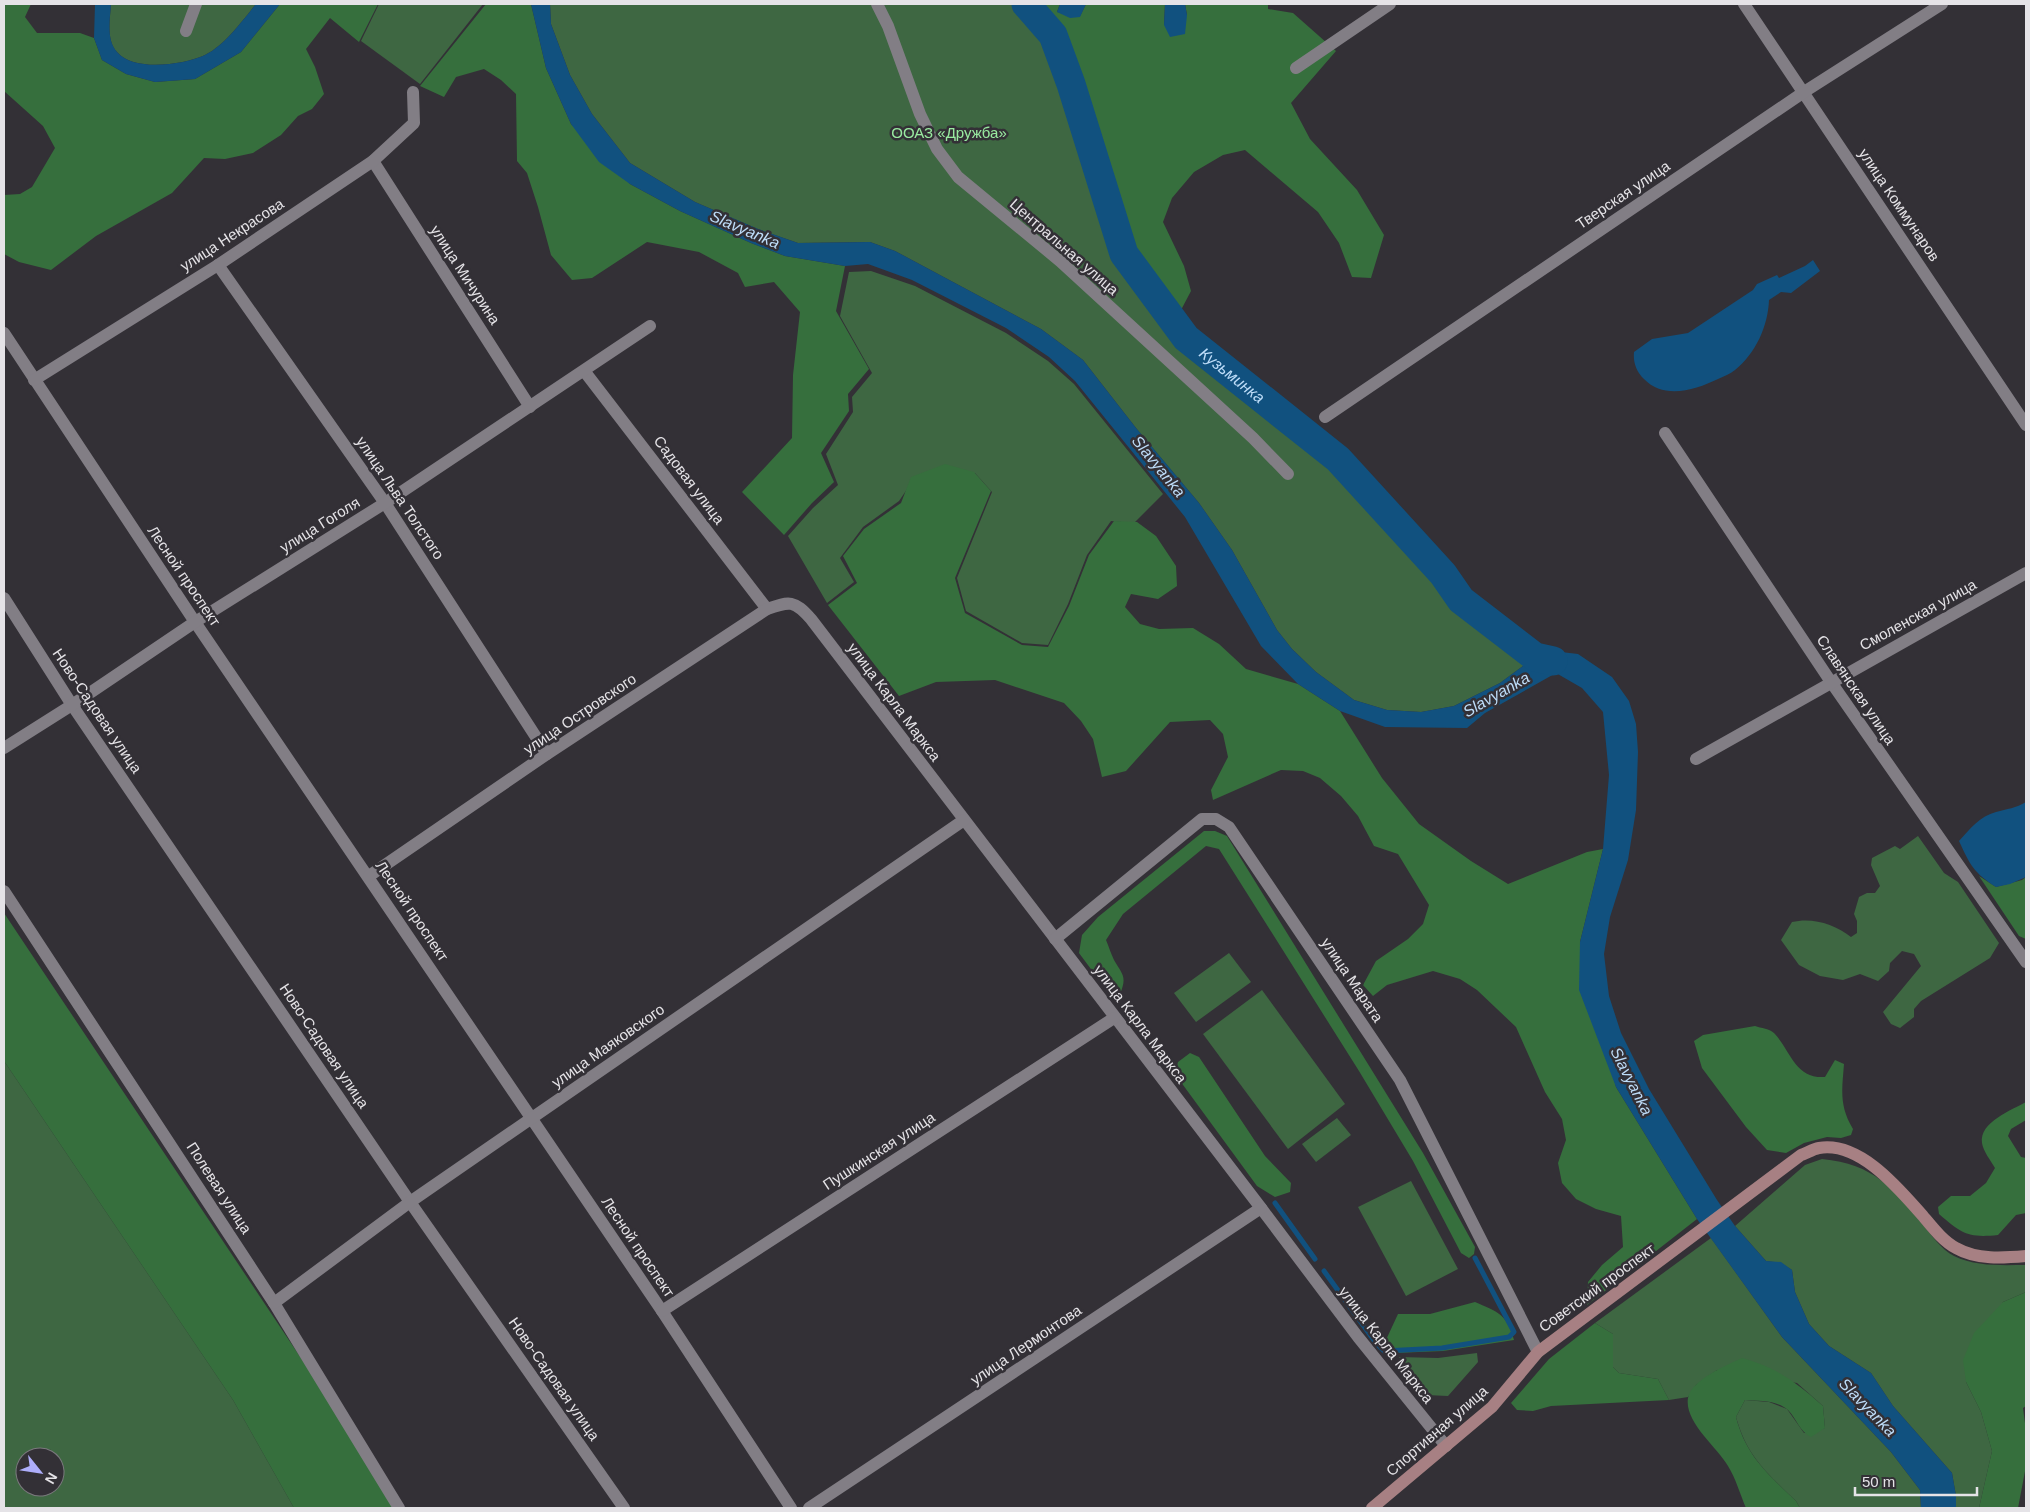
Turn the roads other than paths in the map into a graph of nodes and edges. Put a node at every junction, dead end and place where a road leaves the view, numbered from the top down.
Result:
1 (196, 4) edge
2 (876, 4) edge
3 (1390, 4) edge
4 (1744, 4) edge
5 (1942, 4) edge
6 (186, 31) dead end
7 (1296, 68) dead end
8 (413, 92) dead end
9 (1804, 92) junction
10 (373, 161) junction
11 (218, 264) junction
12 (650, 326) dead end
13 (4, 333) edge
14 (585, 372) junction
15 (34, 380) junction
16 (530, 407) junction
17 (1325, 417) dead end
18 (2026, 425) edge
19 (1665, 433) dead end
20 (1288, 474) dead end
21 (385, 503) junction
22 (2026, 573) edge
23 (4, 598) edge
24 (767, 609) junction
25 (811, 619) joint
26 (195, 622) junction
27 (1830, 682) junction
28 (72, 705) junction
29 (4, 748) edge
30 (548, 754) junction
31 (1696, 759) dead end
32 (964, 820) junction
33 (369, 876) junction
34 (4, 891) edge
35 (1055, 939) junction
36 (2026, 962) edge
37 (1114, 1018) junction
38 (531, 1119) junction
39 (410, 1202) junction
40 (1261, 1208) junction
41 (2026, 1256) edge
42 (274, 1303) junction
43 (662, 1311) junction
44 (1538, 1352) junction
45 (1446, 1446) junction
46 (399, 1508) edge
47 (624, 1508) edge
48 (791, 1508) edge
49 (809, 1508) edge
50 (1372, 1508) edge

1 - 6 street
2 - 20 street, Центральная улица
3 - 7 street
4 - 9 street, улица Коммунаров
5 - 9 street, Тверская улица
8 - 10 street, улица Некрасова
9 - 17 street, Тверская улица
9 - 18 street, улица Коммунаров
10 - 11 street, улица Некрасова
10 - 16 street, улица Мичурина
11 - 15 street, улица Некрасова
11 - 21 street, улица Льва Толстого
12 - 14 street, улица Гоголя
13 - 15 street, Лесной проспект
14 - 16 street, улица Гоголя
14 - 24 street, Садовая улица
15 - 26 street, Лесной проспект
16 - 21 street, улица Гоголя
19 - 27 street, Славянская улица
21 - 26 street, улица Гоголя
21 - 30 street, улица Льва Толстого
22 - 27 street, Смоленская улица
23 - 28 street, Ново-Садовая улица
24 - 25 street, улица Островского
24 - 30 street, улица Островского
25 - 32 street, улица Карла Маркса
26 - 28 street, улица Гоголя
26 - 33 street, Лесной проспект
27 - 31 street, Смоленская улица
27 - 36 street, Славянская улица
28 - 29 street, улица Гоголя
28 - 39 street, Ново-Садовая улица
30 - 33 street, улица Островского
32 - 35 street, улица Карла Маркса
32 - 38 street, улица Маяковского
33 - 38 street, Лесной проспект
34 - 42 street, Полевая улица
35 - 37 street, улица Карла Маркса
35 - 44 street, улица Марата
37 - 40 street, улица Карла Маркса
37 - 43 street, Пушкинская улица
38 - 39 street, улица Маяковского
38 - 43 street, Лесной проспект
39 - 42 street, улица Маяковского
39 - 47 street, Ново-Садовая улица
40 - 45 street, улица Карла Маркса
40 - 49 street, улица Лермонтова
41 - 44 street, Советский проспект
42 - 46 street, Полевая улица
43 - 48 street, Лесной проспект
44 - 45 street, Спортивная улица
45 - 50 street, Спортивная улица

